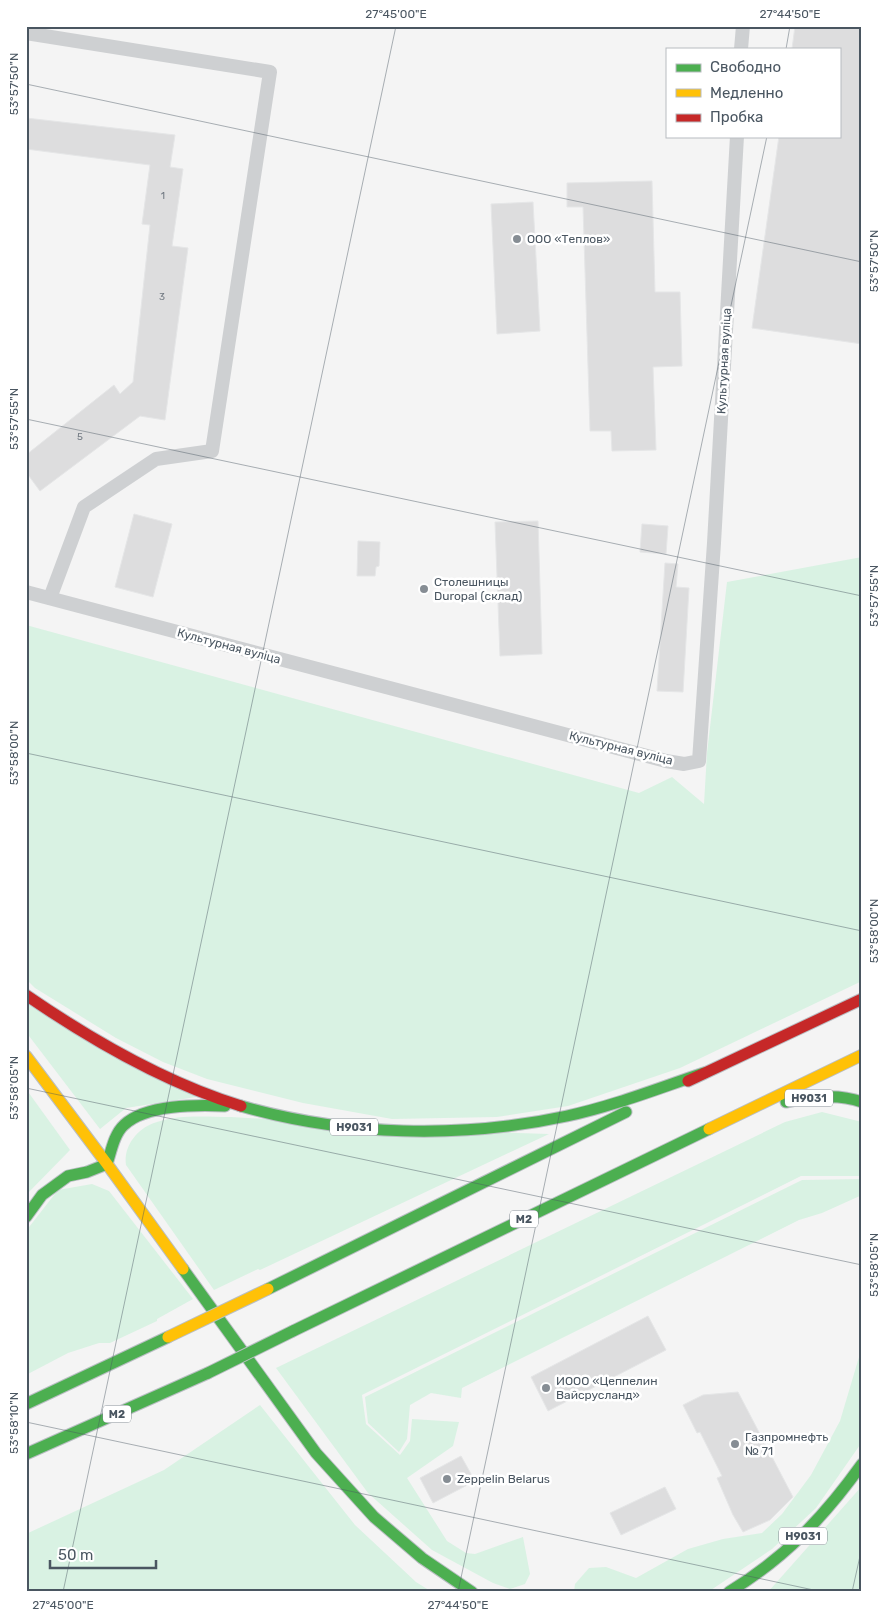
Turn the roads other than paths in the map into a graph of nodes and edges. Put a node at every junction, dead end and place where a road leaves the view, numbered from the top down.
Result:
1 (743, 26) edge
2 (26, 33) edge
3 (742, 48) edge
4 (736, 138) edge
5 (26, 592) edge
6 (50, 598) junction
7 (26, 995) edge
8 (862, 999) edge
9 (862, 1055) edge
10 (26, 1056) edge
11 (704, 1073) junction
12 (862, 1102) edge
13 (244, 1107) junction
14 (756, 1108) junction
15 (107, 1164) junction
16 (26, 1217) edge
17 (26, 1404) edge
18 (26, 1454) edge
19 (862, 1464) edge
20 (472, 1592) edge
21 (728, 1592) edge

1 - 3 street
2 - 6 street
4 - 6 street, Культурная вуліца
5 - 6 street, Культурная вуліца
7 - 13 highway, Н9031
8 - 11 highway
9 - 14 highway, М2
10 - 15 highway
11 - 13 highway, Н9031
11 - 17 highway, bridge
12 - 14 highway, Н9031
13 - 15 highway, Н9031
14 - 18 highway, М2, bridge
15 - 16 highway
15 - 20 highway
19 - 21 highway, Н9031

